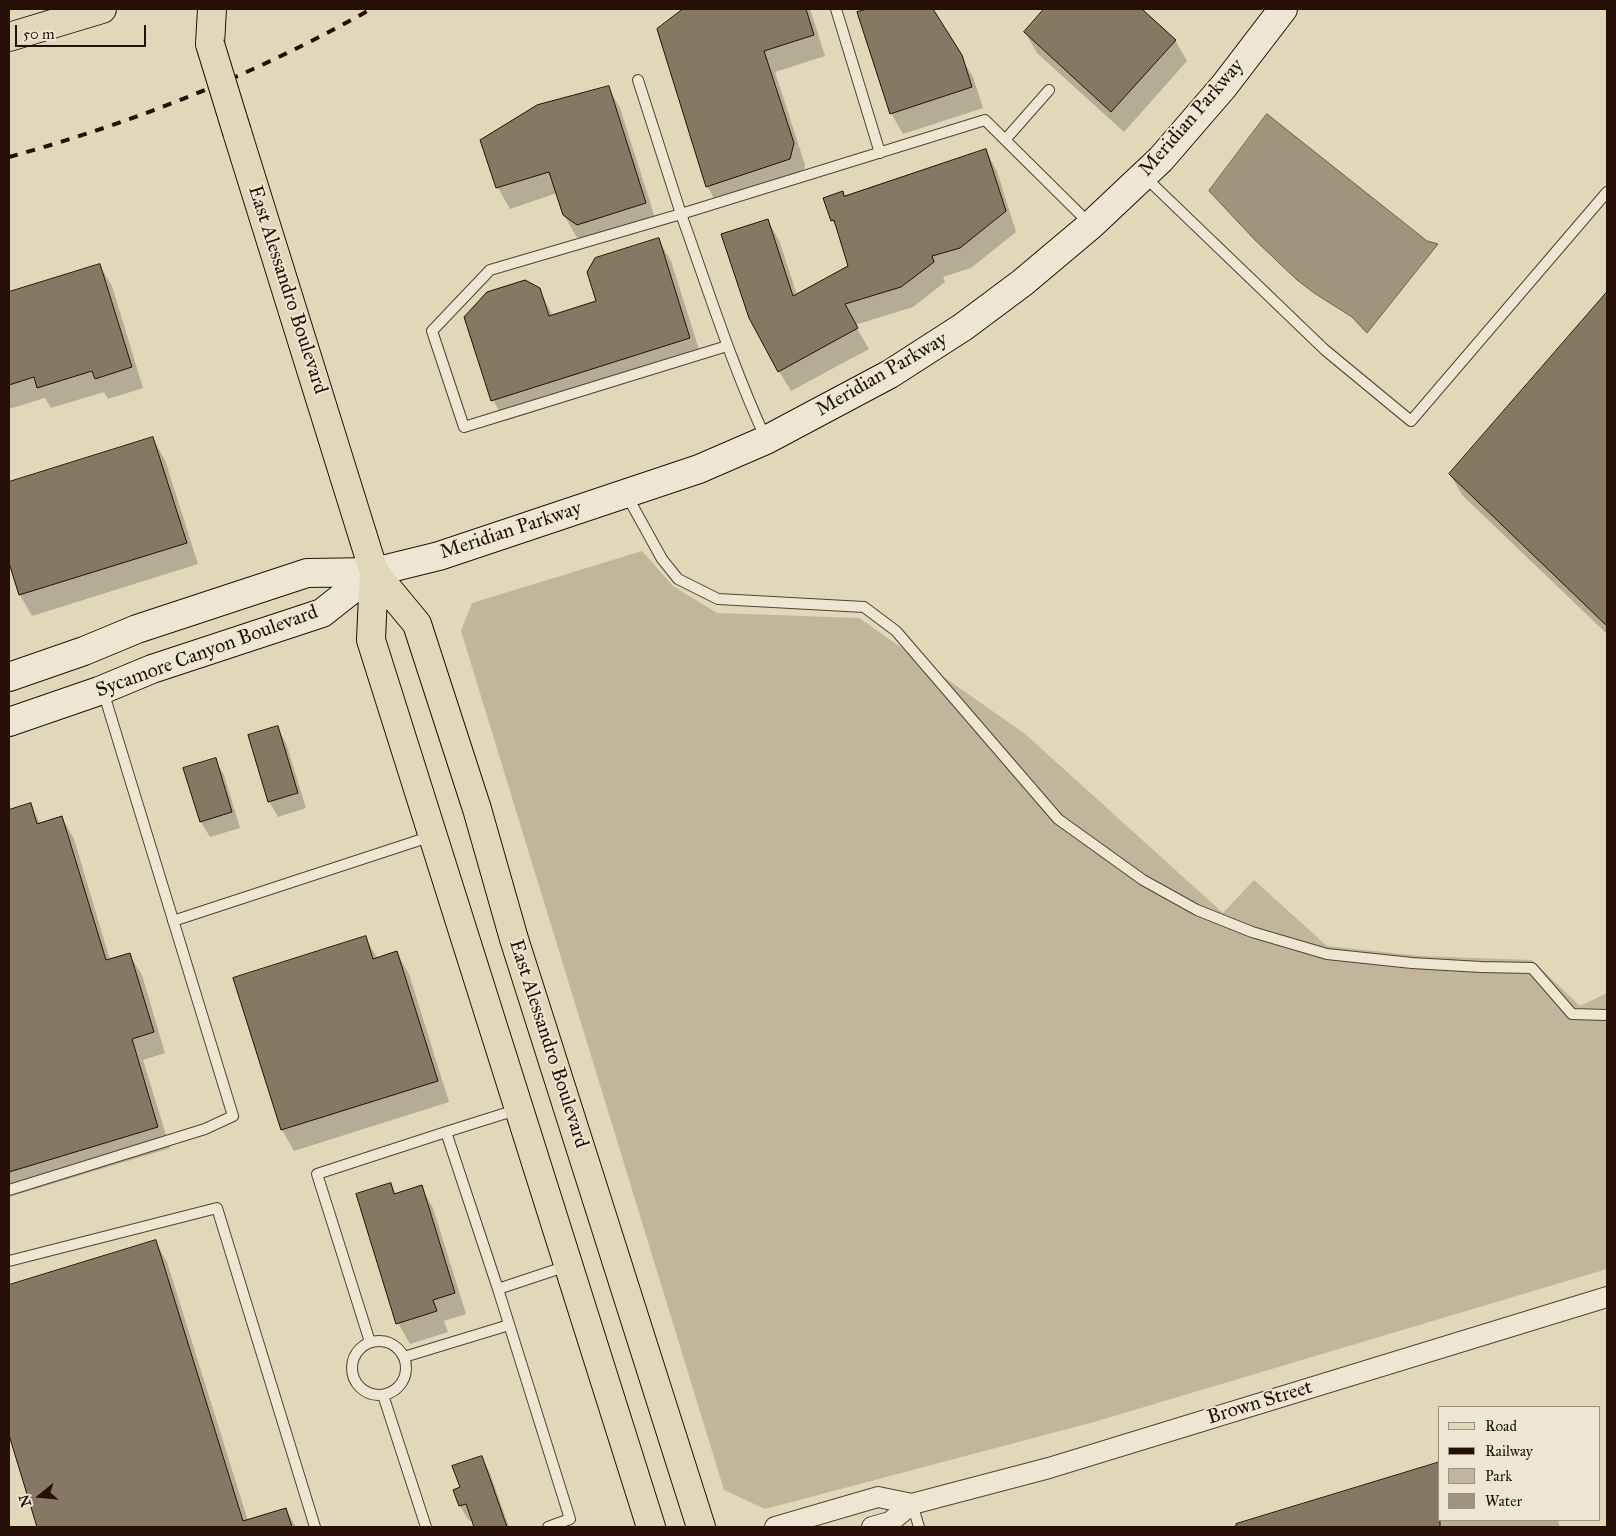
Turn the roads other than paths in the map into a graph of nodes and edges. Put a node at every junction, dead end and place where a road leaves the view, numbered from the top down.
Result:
1 (102, 9) edge
2 (198, 9) edge
3 (212, 9) edge
4 (836, 9) edge
5 (1283, 9) edge
6 (9, 38) edge
7 (210, 44) junction
8 (638, 80) dead end
9 (1049, 90) dead end
10 (1004, 140) junction
11 (880, 154) junction
12 (1143, 175) junction
13 (1607, 192) edge
14 (681, 214) junction
15 (1091, 225) junction
16 (727, 346) junction
17 (766, 440) junction
18 (626, 493) junction
19 (374, 572) junction
20 (9, 677) edge
21 (103, 690) junction
22 (9, 722) edge
23 (433, 836) junction
24 (174, 921) junction
25 (1607, 1015) edge
26 (519, 1109) junction
27 (446, 1132) junction
28 (9, 1190) edge
29 (9, 1260) edge
30 (568, 1265) junction
31 (498, 1289) junction
32 (1607, 1297) edge
33 (509, 1326) junction
34 (370, 1342) junction
35 (404, 1357) junction
36 (383, 1394) junction
37 (912, 1504) junction
38 (315, 1527) edge
39 (426, 1527) edge
40 (548, 1527) edge
41 (651, 1527) edge
42 (701, 1527) edge
43 (775, 1527) edge
44 (872, 1527) edge
45 (919, 1527) edge

1 - 6 main road
2 - 7 main road, East Alessandro Boulevard
3 - 7 main road
4 - 11 lane
5 - 12 main road, Meridian Parkway
7 - 19 main road, East Alessandro Boulevard, bridge
8 - 14 lane
9 - 10 lane
10 - 11 lane
10 - 15 lane
11 - 14 lane
12 - 13 lane
12 - 15 main road, Meridian Parkway
14 - 16 lane
14 - 16 lane
15 - 17 main road, Meridian Parkway
16 - 17 lane
17 - 18 main road, Meridian Parkway
18 - 19 main road, Meridian Parkway
18 - 25 lane
19 - 20 main road, Sycamore Canyon Boulevard
19 - 21 main road, Sycamore Canyon Boulevard
19 - 23 main road, East Alessandro Boulevard
19 - 42 main road, East Alessandro Boulevard
21 - 22 main road, Sycamore Canyon Boulevard
21 - 24 lane
23 - 24 lane
23 - 26 main road, East Alessandro Boulevard
24 - 28 lane
26 - 27 lane
26 - 30 main road, East Alessandro Boulevard
27 - 31 lane
27 - 34 lane
29 - 38 lane
30 - 31 lane
30 - 41 main road, East Alessandro Boulevard
31 - 33 lane
32 - 37 street, Brown Street
33 - 35 lane
33 - 40 lane
34 - 35 lane
34 - 36 lane
35 - 36 lane
36 - 39 lane
37 - 43 street, Brown Street
37 - 44 street, Brown Street
37 - 45 lane

